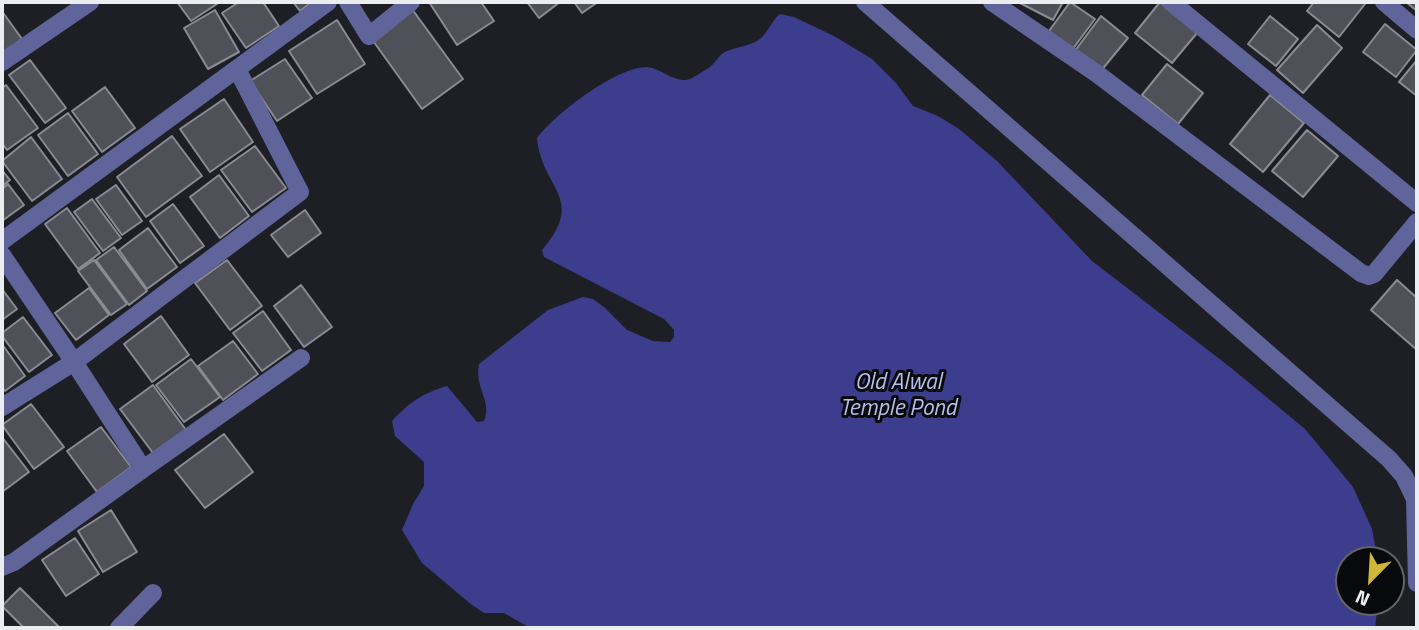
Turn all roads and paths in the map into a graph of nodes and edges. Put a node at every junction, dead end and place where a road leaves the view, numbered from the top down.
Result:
1 (328, 2) edge
2 (348, 2) edge
3 (411, 2) edge
4 (864, 2) edge
5 (992, 2) edge
6 (1171, 2) edge
7 (1384, 2) edge
8 (80, 4) edge
9 (1417, 30) edge
10 (2, 62) edge
11 (237, 69) junction
12 (1417, 203) edge
13 (1417, 222) edge
14 (2, 241) edge
15 (2, 255) edge
16 (301, 358) dead end
17 (74, 362) junction
18 (2, 407) edge
19 (143, 469) junction
20 (2, 567) edge
21 (1417, 583) edge
22 (153, 593) dead end
23 (119, 628) edge

1 - 11 street
2 - 3 street
4 - 21 street
5 - 13 street
6 - 12 street
7 - 9 street
8 - 10 street
11 - 14 street
11 - 17 street
15 - 17 street
16 - 19 street
17 - 18 street
17 - 19 street
19 - 20 street
22 - 23 street

